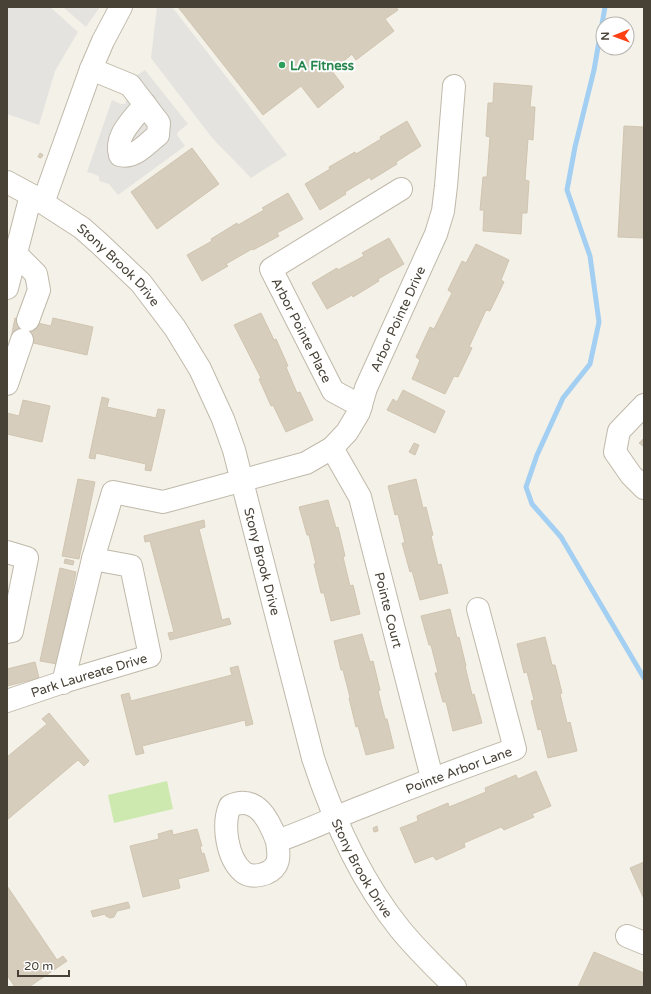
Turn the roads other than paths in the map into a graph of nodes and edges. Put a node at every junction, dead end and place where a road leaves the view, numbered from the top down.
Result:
1 (121, 7) edge
2 (91, 70) junction
3 (454, 86) dead end
4 (145, 104) dead end
5 (7, 182) edge
6 (401, 189) dead end
7 (37, 199) junction
8 (11, 253) edge
9 (7, 288) edge
10 (7, 384) edge
11 (644, 405) edge
12 (361, 406) junction
13 (332, 448) junction
14 (242, 481) junction
15 (644, 488) edge
16 (7, 552) edge
17 (93, 559) junction
18 (478, 609) dead end
19 (7, 632) edge
20 (63, 683) junction
21 (7, 701) edge
22 (432, 778) junction
23 (335, 817) junction
24 (277, 841) dead end
25 (455, 987) edge

1 - 2 street
2 - 4 street
2 - 7 street
3 - 12 street, Arbor Pointe Drive
5 - 7 street, Stony Brook Drive
6 - 12 street, Arbor Pointe Place
7 - 8 street
7 - 14 street, Stony Brook Drive
8 - 9 street
8 - 10 street
11 - 15 street
12 - 13 street, Arbor Pointe Drive
13 - 14 street, Arbor Pointe Drive
13 - 22 street, Pointe Court
14 - 17 street
14 - 23 street, Stony Brook Drive
16 - 19 street
17 - 20 street
17 - 20 street, Park Laureate Drive
18 - 22 street, Pointe Arbor Lane
20 - 21 street, Park Laureate Drive
22 - 23 street, Pointe Arbor Lane
23 - 24 street, Pointe Arbor Lane
23 - 25 street, Stony Brook Drive

